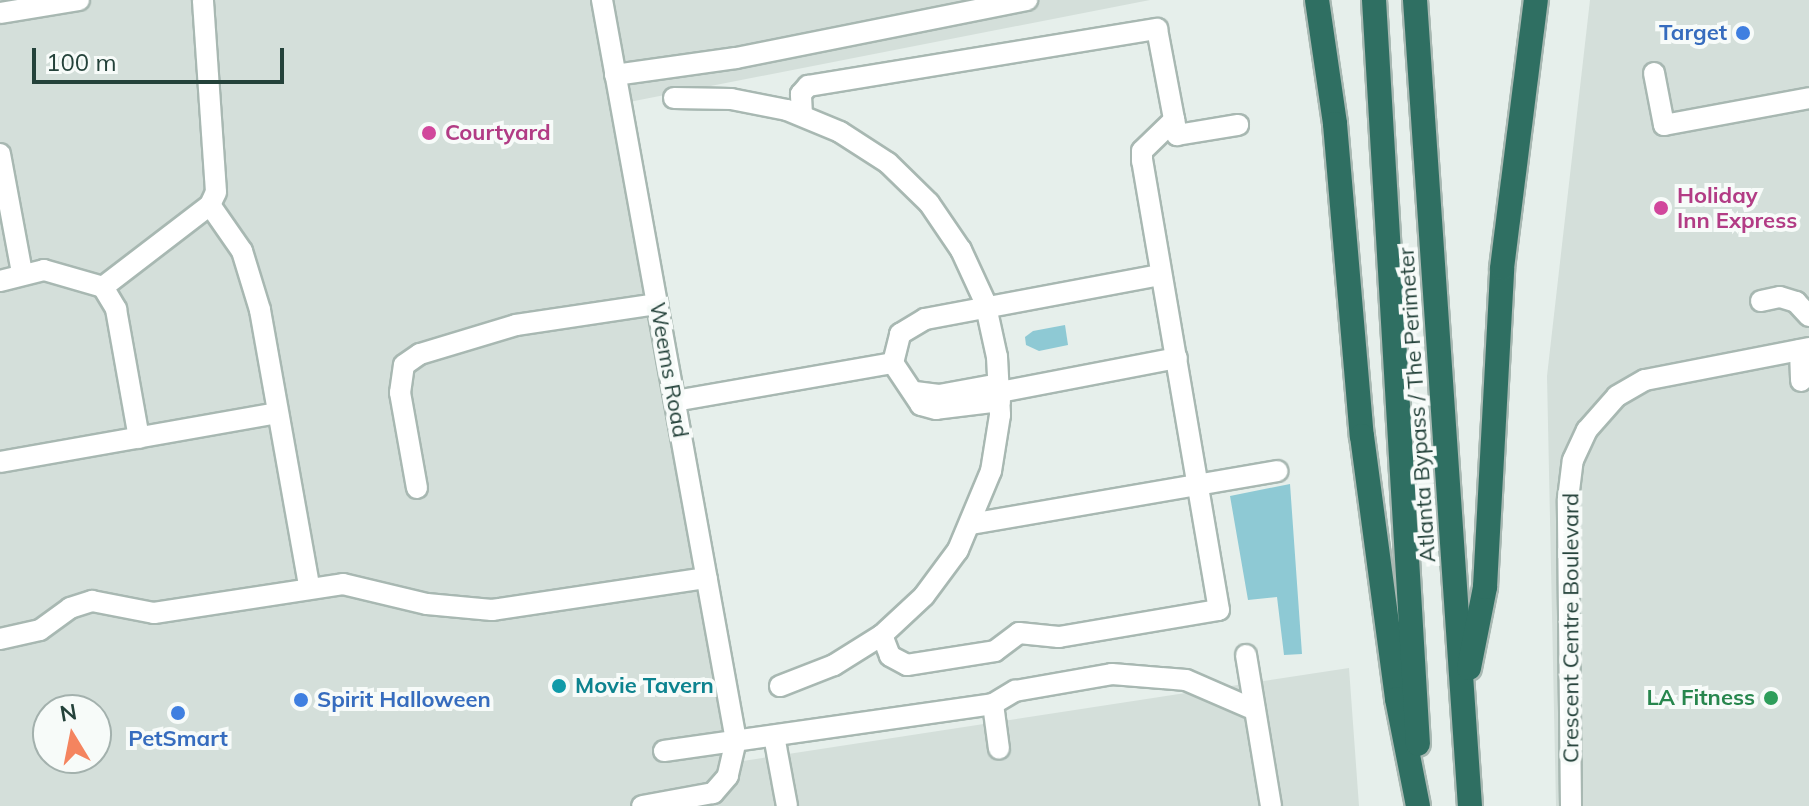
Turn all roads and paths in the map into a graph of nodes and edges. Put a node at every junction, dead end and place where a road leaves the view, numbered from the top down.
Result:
1 (79, 0) edge
2 (203, 0) edge
3 (602, 0) edge
4 (1027, 0) edge
5 (1317, 0) edge
6 (1374, 0) edge
7 (1415, 0) edge
8 (1536, 0) edge
9 (0, 13) edge
10 (1654, 73) dead end
11 (615, 75) junction
12 (674, 98) dead end
13 (1809, 98) edge
14 (802, 115) junction
15 (1174, 120) junction
16 (1238, 125) dead end
17 (0, 154) edge
18 (210, 205) junction
19 (22, 273) junction
20 (1160, 275) junction
21 (0, 281) edge
22 (103, 287) junction
23 (1761, 301) dead end
24 (657, 304) junction
25 (986, 306) junction
26 (1809, 316) edge
27 (1804, 349) edge
28 (1177, 358) junction
29 (893, 363) junction
30 (1801, 381) dead end
31 (1000, 392) junction
32 (675, 401) junction
33 (277, 413) junction
34 (139, 438) junction
35 (0, 462) edge
36 (1277, 471) dead end
37 (1198, 486) junction
38 (417, 488) dead end
39 (971, 524) junction
40 (707, 578) junction
41 (309, 585) junction
42 (882, 635) junction
43 (0, 639) edge
44 (1246, 655) dead end
45 (780, 686) dead end
46 (1463, 702) junction
47 (993, 704) junction
48 (1255, 710) junction
49 (774, 736) junction
50 (736, 740) junction
51 (999, 749) dead end
52 (664, 751) dead end
53 (642, 806) edge
54 (787, 806) edge
55 (1271, 806) edge
56 (1420, 806) edge
57 (1470, 806) edge
58 (1571, 806) edge

1 - 9 street
2 - 18 street
3 - 11 street, Weems Road
4 - 11 street
5 - 56 highway
6 - 56 highway, Atlanta Bypass / The Perimeter
7 - 46 highway, Atlanta Bypass / The Perimeter
8 - 46 highway
10 - 13 street
11 - 24 street, Weems Road
12 - 14 street
14 - 15 street
14 - 25 street
15 - 16 street
15 - 20 street
17 - 19 street
18 - 22 street
18 - 33 street
19 - 21 street
19 - 22 street
20 - 25 street
20 - 28 street
22 - 34 street
23 - 26 street
24 - 32 street, Weems Road
24 - 38 street
25 - 29 street
25 - 31 street
27 - 30 street
27 - 58 street, Crescent Centre Boulevard
28 - 31 street
28 - 37 street
29 - 31 street
29 - 32 street
31 - 39 street
32 - 40 street, Weems Road
33 - 34 street
33 - 41 street
34 - 35 street
36 - 37 street
37 - 39 street
37 - 42 street
39 - 42 street
40 - 41 street
40 - 50 street, Weems Road
41 - 43 street
42 - 45 street
44 - 48 street
46 - 57 highway, Atlanta Bypass / The Perimeter
47 - 48 street
47 - 49 street
47 - 51 street
48 - 55 street
49 - 50 street
49 - 54 street
50 - 52 street
50 - 53 street

